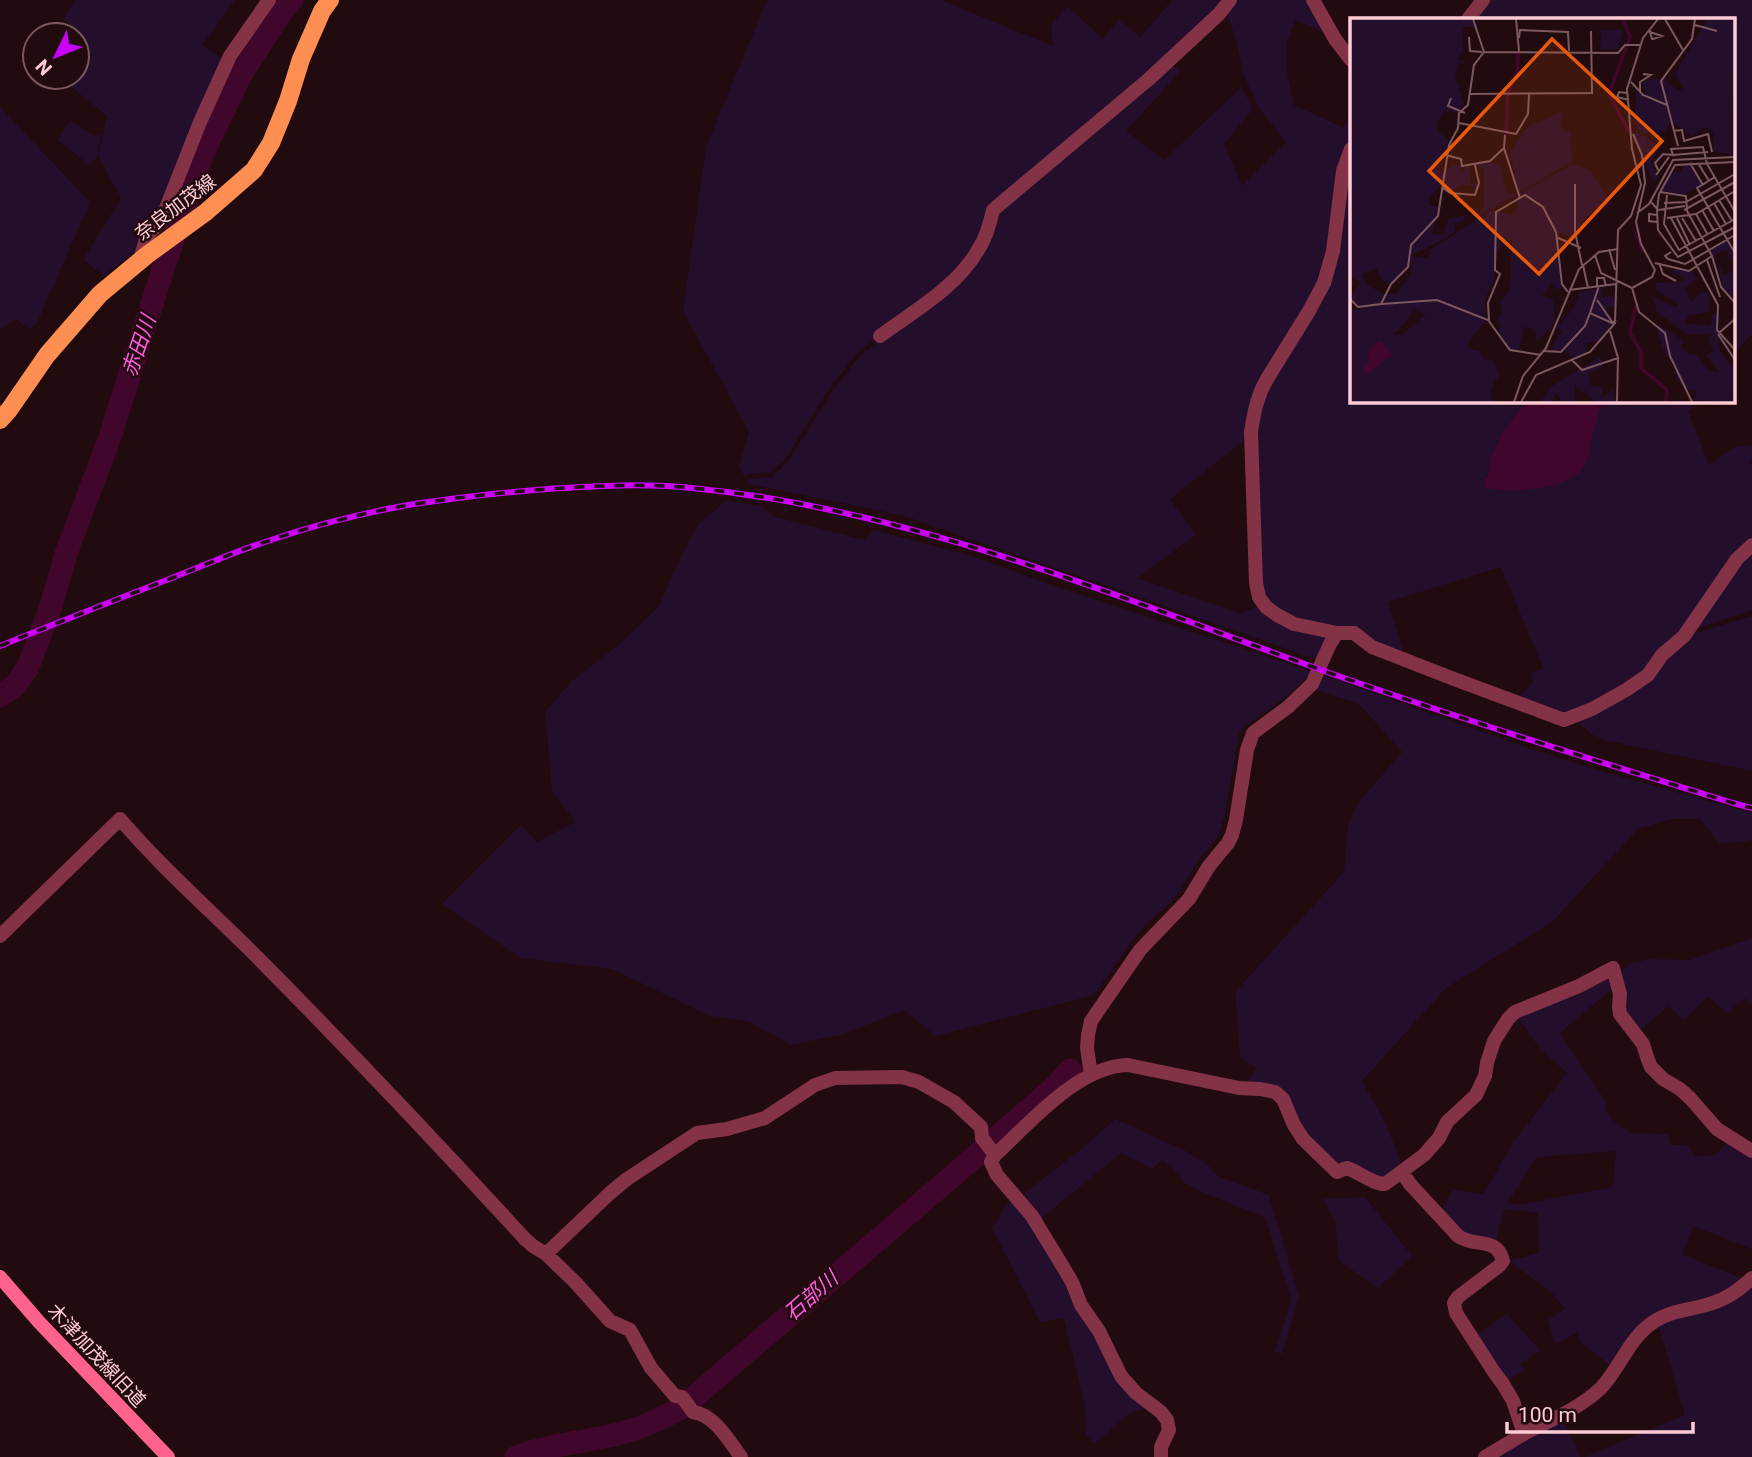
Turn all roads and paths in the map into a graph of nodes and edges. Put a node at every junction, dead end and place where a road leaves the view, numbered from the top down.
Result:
1 (269, 0) edge
2 (330, 0) edge
3 (1230, 0) edge
4 (1313, 0) edge
5 (1483, 0) edge
6 (1469, 18) edge
7 (1350, 59) edge
8 (1350, 152) edge
9 (143, 257) junction
10 (880, 336) dead end
11 (0, 420) edge
12 (1752, 545) edge
13 (1336, 633) junction
14 (0, 936) edge
15 (1091, 1075) junction
16 (1752, 1151) edge
17 (994, 1153) junction
18 (1402, 1172) junction
19 (546, 1254) junction
20 (0, 1277) edge
21 (1752, 1278) edge
22 (1524, 1434) junction
23 (168, 1457) edge
24 (741, 1457) edge
25 (1161, 1457) edge
26 (1485, 1457) edge

1 - 9 street
2 - 9 main road, 奈良加茂線
3 - 10 street
4 - 7 street
5 - 6 street
8 - 13 street
9 - 11 main road, 奈良加茂線
12 - 13 street
13 - 15 street
14 - 19 street
15 - 17 street
15 - 18 street
16 - 18 street
17 - 19 street
17 - 25 street
18 - 22 street
19 - 24 street
20 - 23 street, 木津加茂線旧道
21 - 22 street
22 - 26 street

